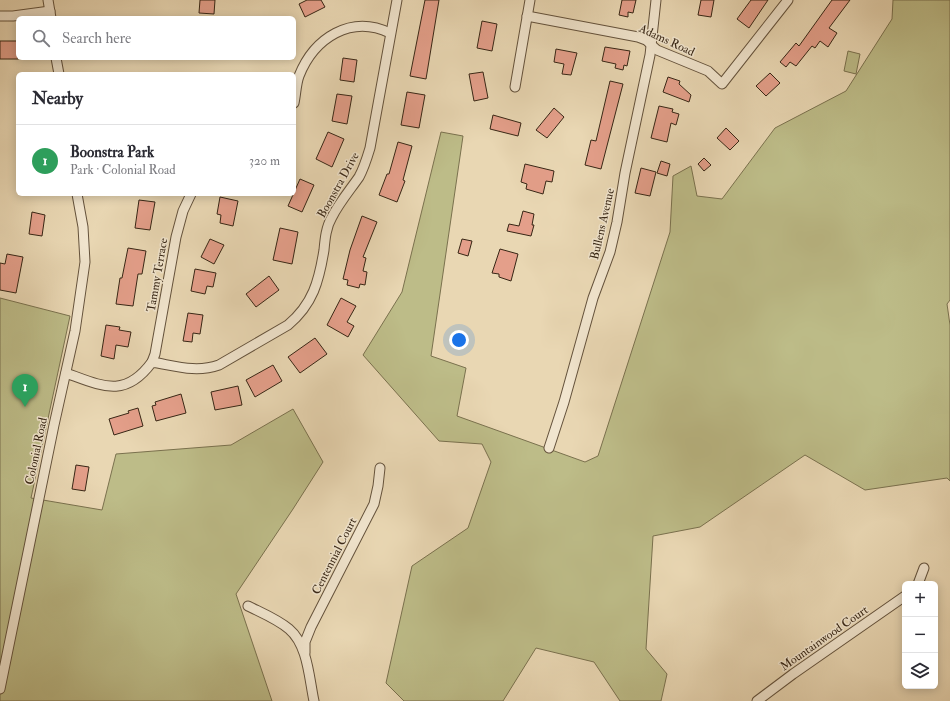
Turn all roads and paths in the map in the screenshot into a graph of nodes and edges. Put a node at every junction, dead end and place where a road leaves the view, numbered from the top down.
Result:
1 (48, 0) edge
2 (397, 0) edge
3 (530, 0) edge
4 (656, 0) edge
5 (788, 0) edge
6 (50, 15) edge
7 (0, 16) edge
8 (527, 16) junction
9 (390, 33) junction
10 (651, 44) junction
11 (56, 60) edge
12 (59, 72) edge
13 (515, 87) dead end
14 (296, 90) edge
15 (77, 196) edge
16 (190, 196) edge
17 (152, 362) junction
18 (66, 373) junction
19 (549, 448) dead end
20 (380, 468) dead end
21 (924, 568) dead end
22 (919, 581) edge
23 (902, 598) edge
24 (248, 606) dead end
25 (305, 653) junction
26 (0, 689) edge
27 (314, 701) edge
28 (757, 701) edge

1 - 6 street
2 - 9 street, Boonstra Drive
3 - 8 street
4 - 10 street, Bullens Avenue
5 - 10 street, Adams Road
6 - 7 street
8 - 10 street, Adams Road
8 - 13 street
9 - 14 street
9 - 17 street, Boonstra Drive
10 - 19 street, Bullens Avenue
11 - 12 street
15 - 18 street, Colonial Road
16 - 17 street, Tammy Terrace
17 - 18 street, Tammy Terrace
18 - 26 street, Colonial Road
20 - 25 street, Centennial Court
21 - 22 street
23 - 28 street, Mountainwood Court
24 - 25 street
25 - 27 street

